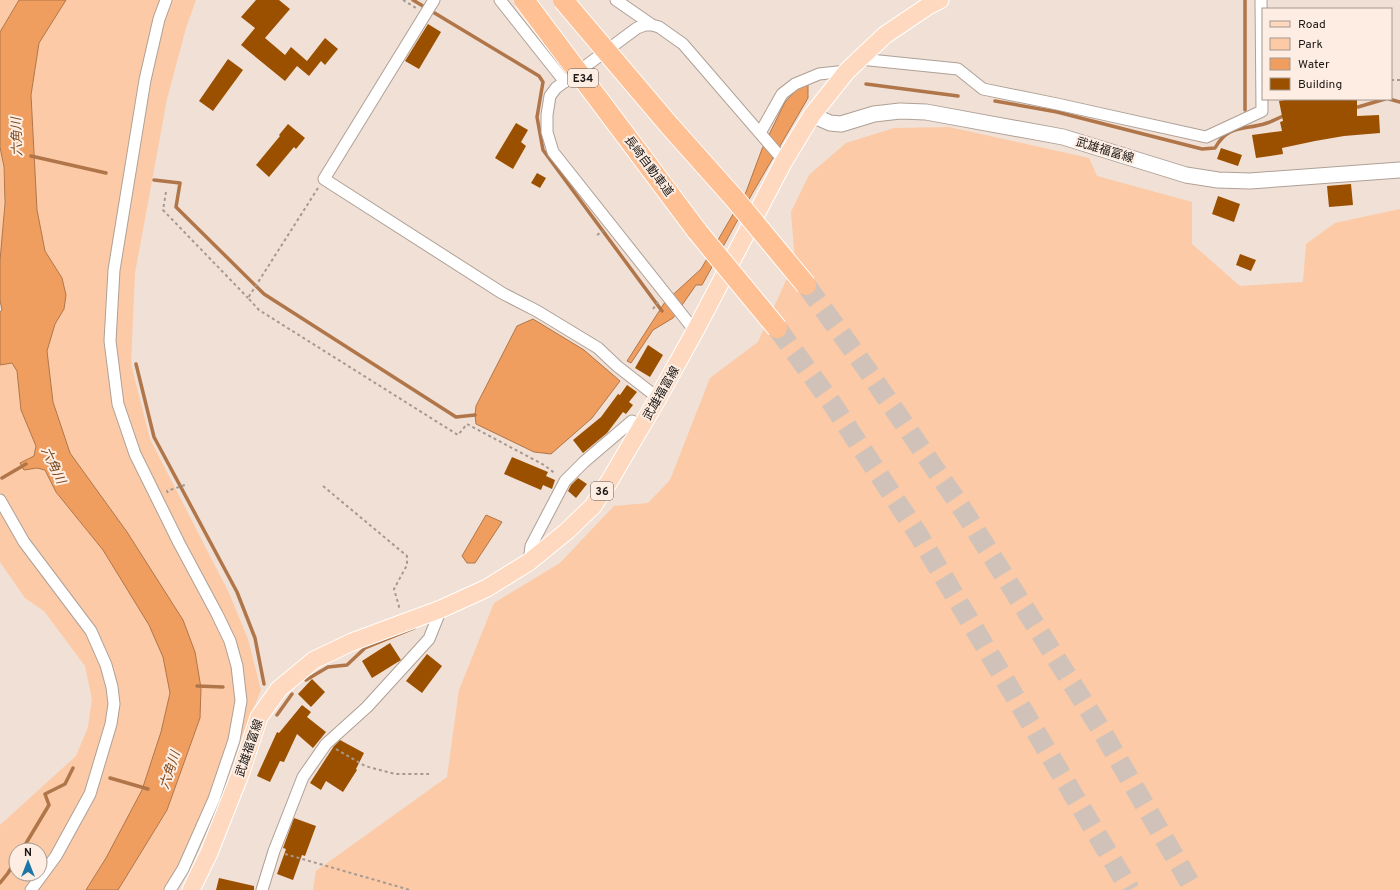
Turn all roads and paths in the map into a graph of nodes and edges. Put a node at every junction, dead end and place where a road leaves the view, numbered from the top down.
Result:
1 (166, 0) edge
2 (404, 0) edge
3 (500, 0) edge
4 (524, 0) edge
5 (563, 0) edge
6 (616, 0) edge
7 (940, 0) edge
8 (1261, 0) edge
9 (430, 6) edge
10 (652, 25) junction
11 (860, 59) junction
12 (847, 71) junction
13 (565, 82) junction
14 (812, 115) junction
15 (762, 135) junction
16 (781, 158) junction
17 (1400, 170) edge
18 (324, 178) junction
19 (166, 192) dead end
20 (806, 285) tunnel mouth
21 (662, 296) junction
22 (248, 298) junction
23 (653, 309) dead end
24 (777, 328) tunnel mouth
25 (695, 331) junction
26 (658, 398) junction
27 (642, 426) junction
28 (565, 481) junction
29 (185, 485) dead end
30 (323, 486) dead end
31 (177, 488) dead end
32 (0, 500) edge
33 (529, 562) junction
34 (441, 609) junction
35 (404, 623) junction
36 (326, 744) junction
37 (430, 774) dead end
38 (274, 851) junction
39 (31, 890) edge
40 (170, 890) edge
41 (191, 890) edge
42 (262, 890) edge
43 (410, 890) edge

1 - 40 street
2 - 9 path
3 - 13 street
4 - 24 highway, 長崎自動車道 / E34, bridge
5 - 20 highway, E34, bridge
6 - 10 street
7 - 11 main road, 武雄福富線 / 36
8 - 11 street
9 - 18 street
10 - 13 street
10 - 15 street
11 - 12 main road, 武雄福富線 / 36
12 - 14 main road, 武雄福富線 / 36
12 - 15 street
13 - 21 street
14 - 16 main road, 武雄福富線 / 36
14 - 17 street, 武雄福富線
15 - 16 street
16 - 25 main road, 武雄福富線 / 36
18 - 22 path
18 - 26 street
19 - 22 path
21 - 23 path
21 - 25 street
22 - 28 path
25 - 26 main road, 武雄福富線 / 36
26 - 27 main road, 武雄福富線 / 36
27 - 28 street
27 - 33 main road, 武雄福富線 / 36
28 - 33 street
29 - 31 path
30 - 35 path
32 - 39 street
33 - 34 main road, 武雄福富線 / 36
34 - 35 main road, 武雄福富線 / 36
34 - 36 street
35 - 41 main road, 武雄福富線 / 36
36 - 37 path
36 - 38 street
38 - 42 street
38 - 43 path

